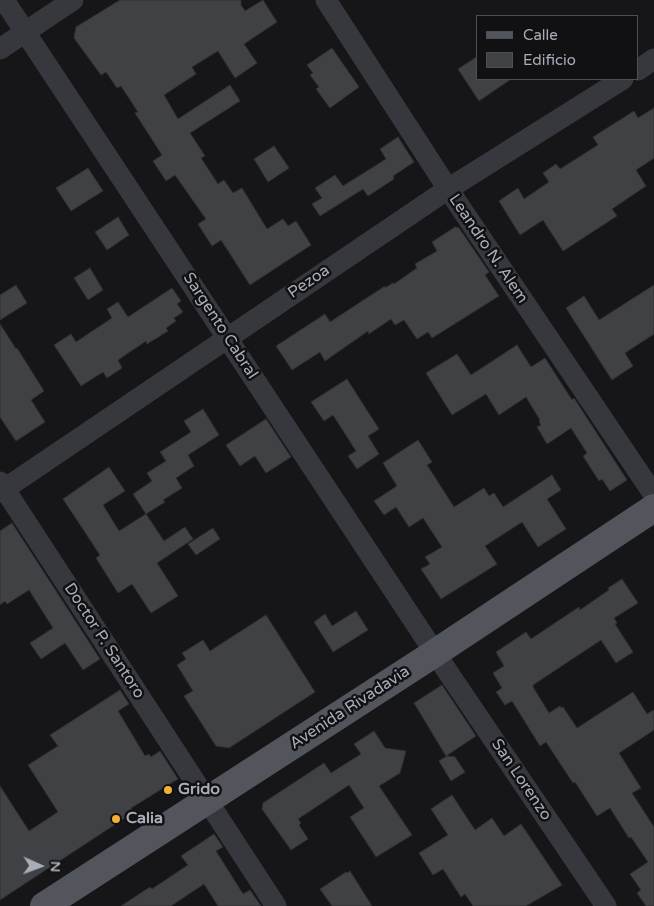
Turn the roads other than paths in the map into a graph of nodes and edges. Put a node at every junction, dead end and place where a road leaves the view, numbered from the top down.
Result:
1 (4, 0) edge
2 (73, 0) edge
3 (326, 0) edge
4 (25, 32) junction
5 (0, 49) edge
6 (654, 59) edge
7 (639, 69) edge
8 (621, 80) edge
9 (448, 189) junction
10 (228, 337) junction
11 (2, 488) edge
12 (654, 495) edge
13 (654, 508) edge
14 (435, 653) junction
15 (208, 800) junction
16 (44, 906) edge
17 (276, 906) edge
18 (606, 906) edge

1 - 4 street, Sargento Cabral
2 - 4 street
3 - 9 street, Leandro N. Alem
4 - 5 street
4 - 10 street, Sargento Cabral
6 - 7 street
8 - 9 street, Pezoa
9 - 10 street, Pezoa
9 - 12 street, Leandro N. Alem
10 - 11 street, Pezoa
10 - 14 street, Sargento Cabral
11 - 15 street, Doctor P. Santoro
13 - 14 main road, Avenida Rivadavia
14 - 15 main road, Avenida Rivadavia
14 - 18 street, San Lorenzo
15 - 16 main road, Avenida Rivadavia
15 - 17 street, Doctor P. Santoro

